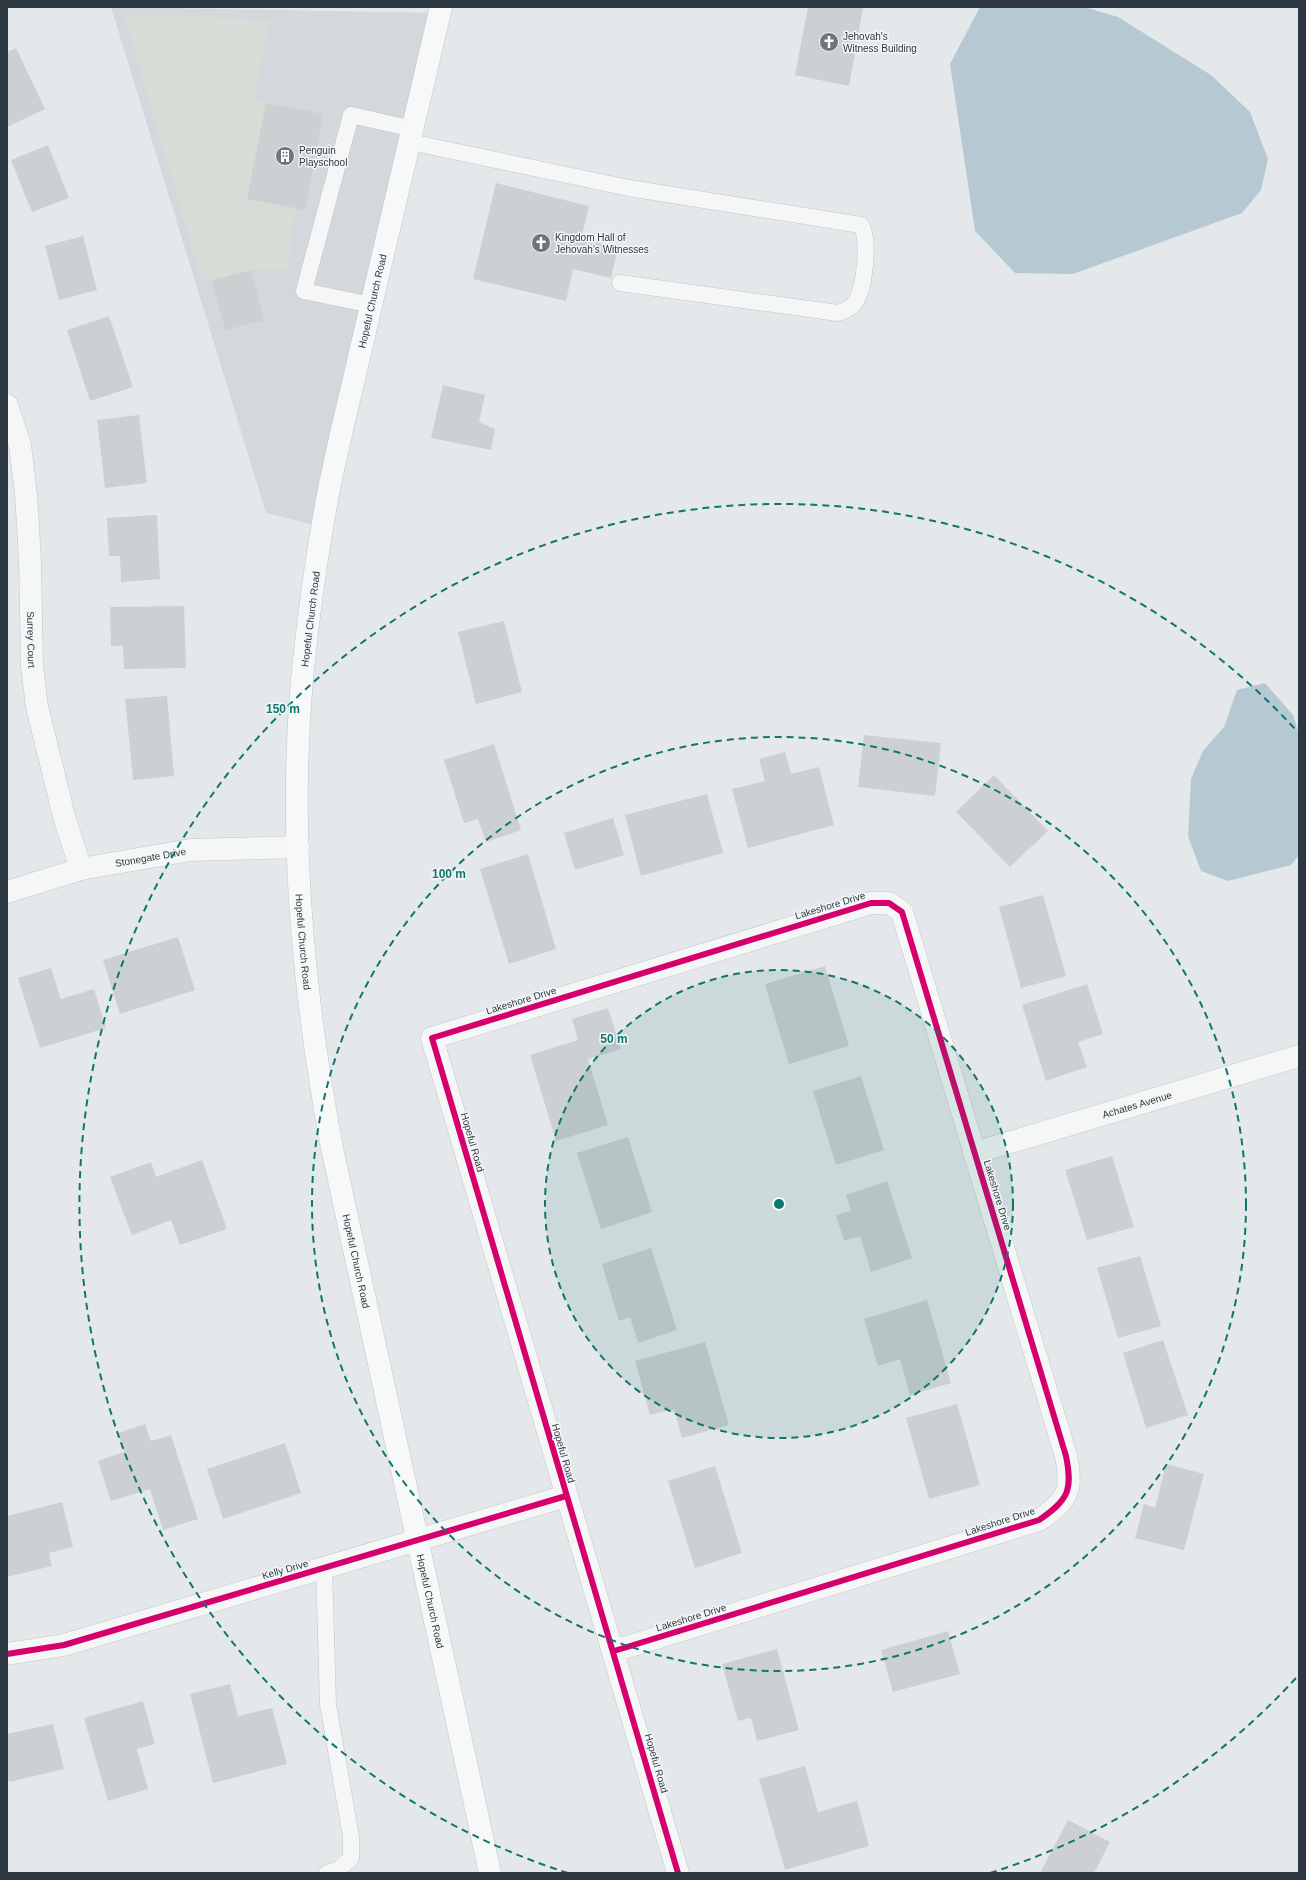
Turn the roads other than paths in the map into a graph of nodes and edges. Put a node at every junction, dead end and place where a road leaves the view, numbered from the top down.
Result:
1 (441, 7) edge
2 (411, 135) junction
3 (620, 283) dead end
4 (371, 305) junction
5 (7, 405) edge
6 (298, 846) junction
7 (81, 869) junction
8 (7, 892) edge
9 (432, 1038) joint
10 (1299, 1056) edge
11 (974, 1152) junction
12 (566, 1496) junction
13 (418, 1540) junction
14 (324, 1568) junction
15 (614, 1651) junction
16 (7, 1654) edge
17 (327, 1873) edge
18 (490, 1873) edge
19 (678, 1873) edge

1 - 2 main road, Hopeful Church Road
2 - 3 lane
2 - 4 main road, Hopeful Church Road
2 - 4 lane
4 - 6 main road, Hopeful Church Road
5 - 7 street, Surrey Court
6 - 7 street, Stonegate Drive
6 - 13 main road, Hopeful Church Road
7 - 8 street, Stonegate Drive
9 - 11 street, Lakeshore Drive
9 - 12 street, Hopeful Road
10 - 11 street, Achates Avenue
11 - 15 street, Lakeshore Drive
12 - 13 street, Kelly Drive
12 - 15 street, Hopeful Road
13 - 14 street, Kelly Drive
13 - 18 main road, Hopeful Church Road
14 - 16 street, Kelly Drive
14 - 17 lane
15 - 19 street, Hopeful Road

